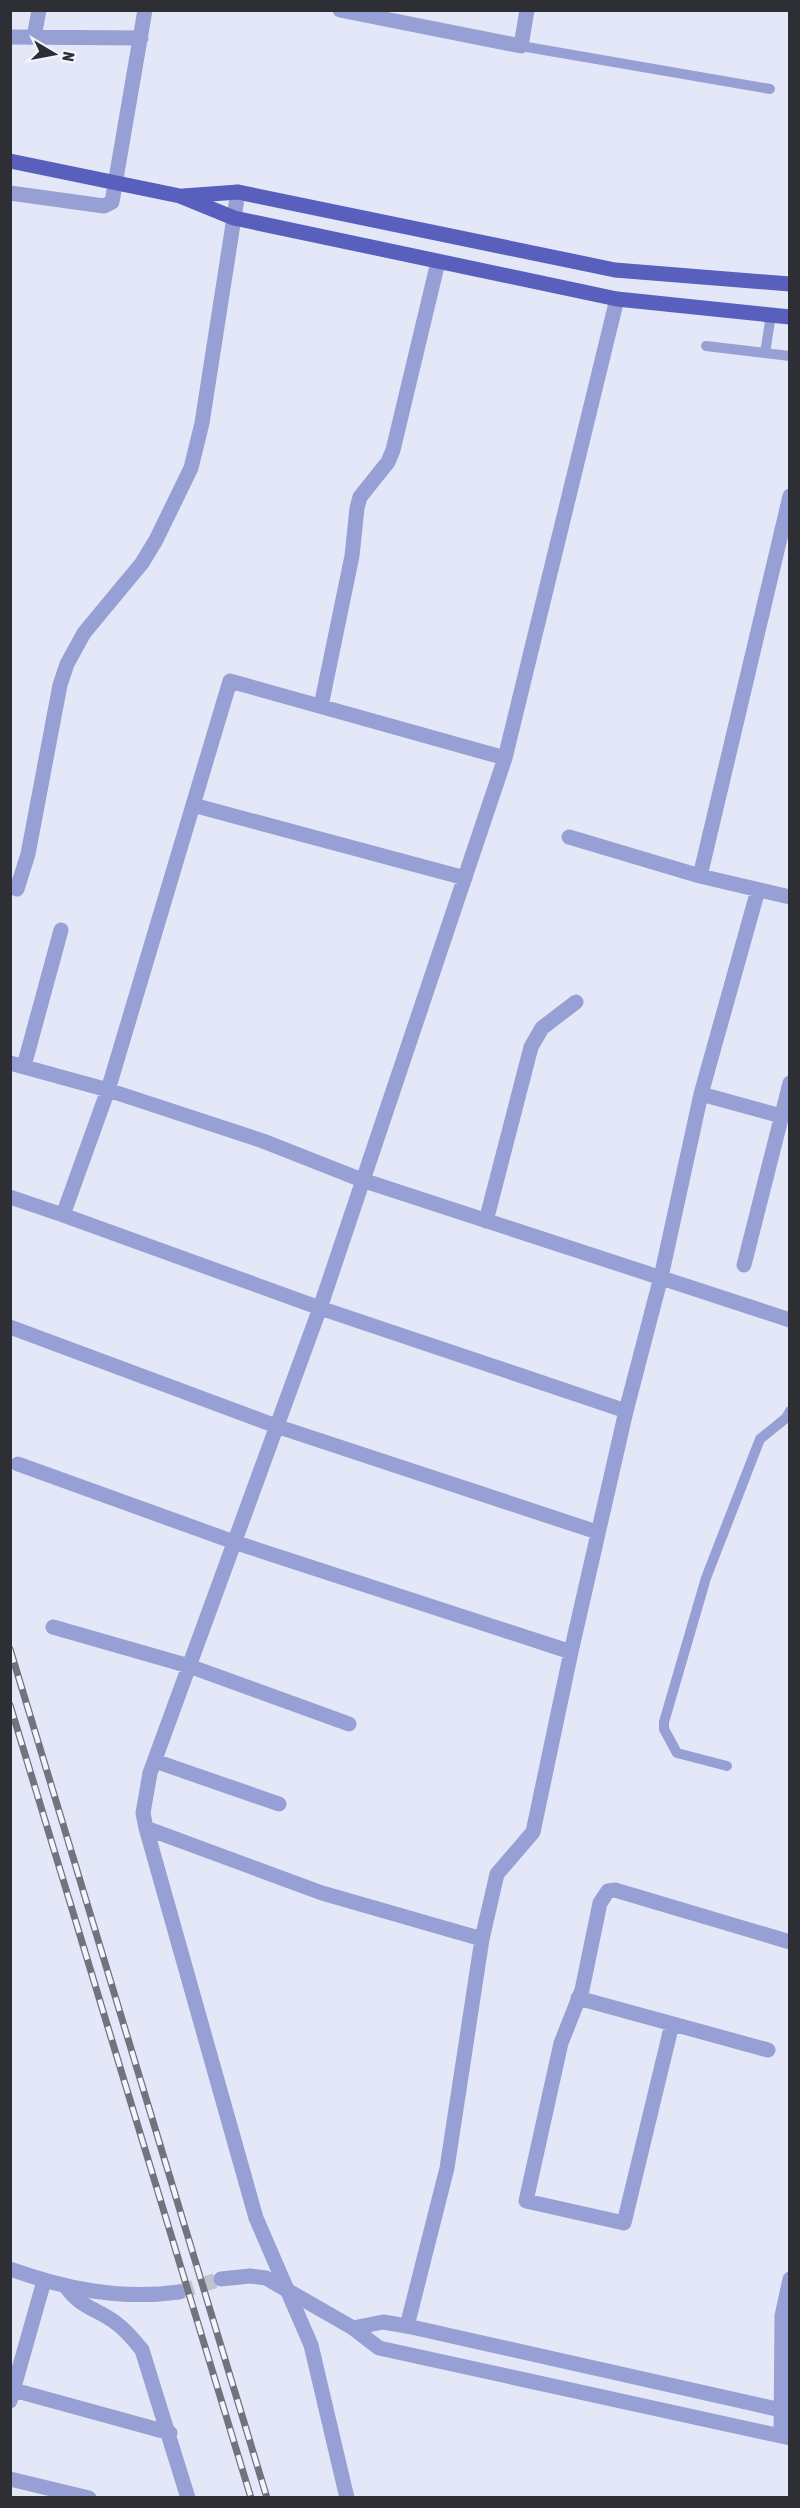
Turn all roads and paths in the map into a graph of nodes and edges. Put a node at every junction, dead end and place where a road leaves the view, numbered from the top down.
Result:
1 (39, 10) edge
2 (145, 10) edge
3 (340, 10) edge
4 (528, 10) edge
5 (418, 18) edge
6 (10, 37) edge
7 (34, 37) junction
8 (141, 38) junction
9 (521, 46) junction
10 (770, 89) dead end
11 (10, 162) edge
12 (115, 182) junction
13 (238, 192) junction
14 (10, 193) edge
15 (180, 196) junction
16 (234, 218) junction
17 (438, 262) junction
18 (789, 284) edge
19 (617, 299) junction
20 (771, 315) junction
21 (789, 317) edge
22 (706, 346) dead end
23 (765, 353) junction
24 (789, 356) edge
25 (789, 496) edge
26 (321, 706) junction
27 (505, 758) junction
28 (193, 805) junction
29 (569, 837) dead end
30 (700, 876) junction
31 (465, 878) junction
32 (17, 889) dead end
33 (758, 890) junction
34 (789, 897) edge
35 (61, 930) dead end
36 (576, 1002) dead end
37 (17, 1065) edge
38 (789, 1083) edge
39 (108, 1090) junction
40 (701, 1095) junction
41 (781, 1116) junction
42 (362, 1180) junction
43 (10, 1197) edge
44 (63, 1215) junction
45 (486, 1221) junction
46 (744, 1265) dead end
47 (661, 1277) junction
48 (320, 1308) junction
49 (789, 1320) edge
50 (10, 1326) edge
51 (626, 1411) junction
52 (789, 1411) edge
53 (276, 1426) junction
54 (18, 1464) dead end
55 (597, 1532) junction
56 (234, 1542) junction
57 (53, 1627) dead end
58 (571, 1652) junction
59 (189, 1666) junction
60 (349, 1724) dead end
61 (154, 1761) junction
62 (727, 1766) dead end
63 (279, 1804) dead end
64 (146, 1828) junction
65 (482, 1939) junction
66 (789, 1942) edge
67 (578, 1998) junction
68 (672, 2024) junction
69 (768, 2050) dead end
70 (10, 2269) edge
71 (221, 2279) tunnel mouth
72 (789, 2279) edge
73 (44, 2281) junction
74 (68, 2288) junction
75 (288, 2289) junction
76 (179, 2292) tunnel mouth
77 (407, 2326) junction
78 (353, 2328) junction
79 (11, 2393) edge
80 (786, 2411) edge
81 (170, 2433) junction
82 (785, 2437) edge
83 (10, 2479) edge
84 (89, 2498) edge
85 (189, 2498) edge
86 (347, 2498) edge

1 - 7 street
2 - 8 street
3 - 5 street
4 - 9 street
5 - 9 street
6 - 7 street
7 - 8 street
8 - 12 street
9 - 10 lane
11 - 12 main road
12 - 14 street
12 - 15 main road
13 - 15 main road
13 - 16 street
13 - 18 main road
15 - 16 main road
16 - 17 main road
16 - 32 street
17 - 19 main road
17 - 26 street
19 - 20 main road
19 - 27 street
20 - 21 main road
20 - 23 lane
22 - 23 lane
23 - 24 lane
25 - 30 street
26 - 27 street
26 - 28 street
27 - 31 street
28 - 31 street
28 - 39 street
29 - 30 street
30 - 33 street
31 - 42 street
33 - 34 street
33 - 40 street
35 - 37 street
36 - 45 street
37 - 39 street
38 - 41 street
39 - 42 street
39 - 44 street
40 - 41 street
40 - 47 street
41 - 46 street
42 - 45 street
42 - 48 street
43 - 44 street
44 - 48 street
45 - 47 street
47 - 49 street
47 - 51 street
48 - 51 street
48 - 53 street
50 - 53 street
51 - 55 street
52 - 62 lane
53 - 55 street
53 - 56 street
54 - 56 street
55 - 58 street
56 - 58 street
56 - 59 street
57 - 59 street
58 - 65 street
59 - 60 street
59 - 61 street
61 - 63 street
61 - 64 street
64 - 65 street
64 - 75 street
65 - 77 street
66 - 67 street
67 - 68 street
67 - 68 street
68 - 69 street
70 - 73 street
71 - 75 street
72 - 80 street
73 - 74 street
73 - 79 street
74 - 76 street
74 - 81 street
75 - 78 street
75 - 86 street
77 - 78 street
77 - 80 street
78 - 82 street
79 - 81 street
80 - 82 street
81 - 85 street
83 - 84 street

